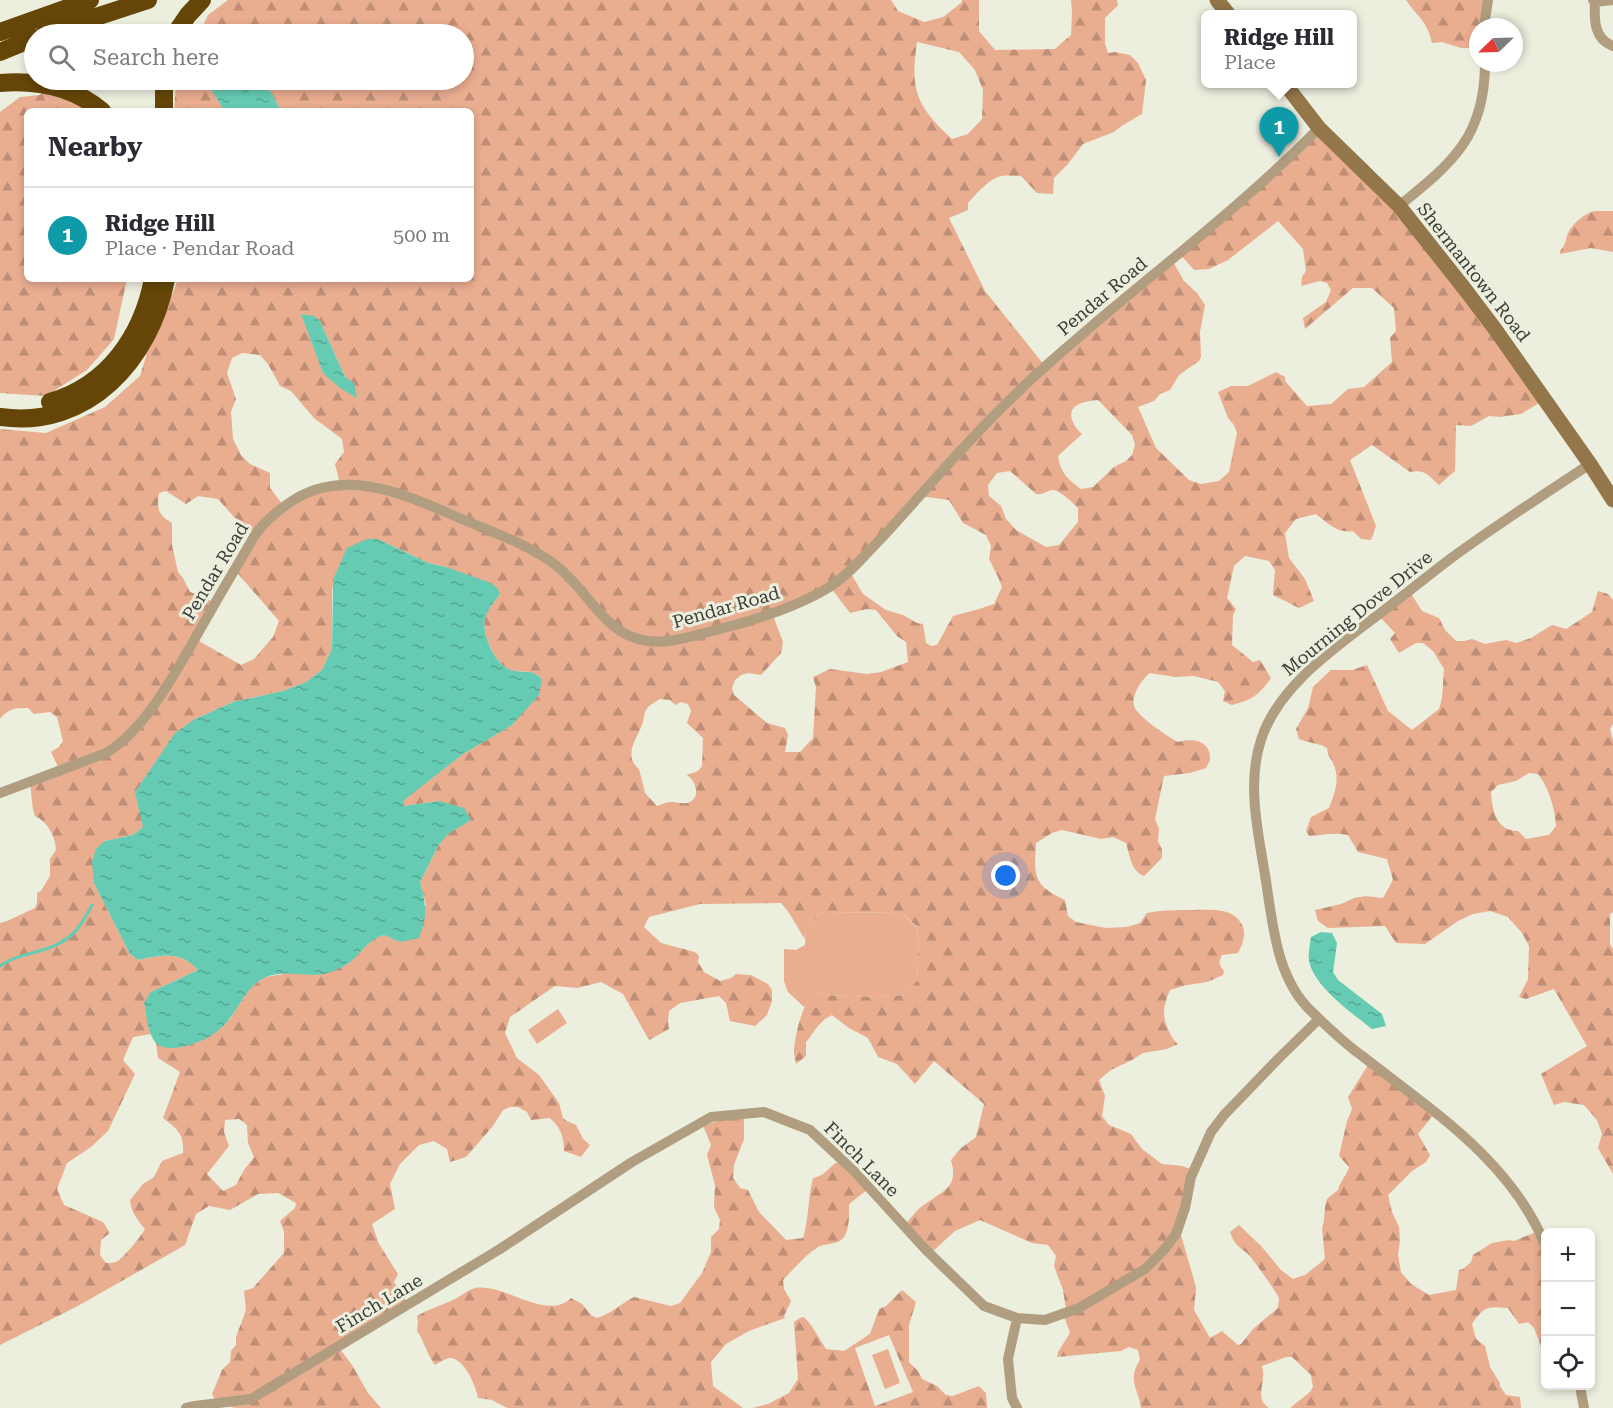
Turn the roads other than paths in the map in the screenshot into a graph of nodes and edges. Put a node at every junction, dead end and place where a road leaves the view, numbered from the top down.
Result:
1 (90, 0) edge
2 (148, 0) edge
3 (202, 0) edge
4 (1488, 0) edge
5 (1613, 0) edge
6 (1594, 1) edge
7 (1485, 18) edge
8 (75, 24) edge
9 (182, 24) edge
10 (0, 32) edge
11 (24, 42) edge
12 (1613, 46) edge
13 (0, 52) edge
14 (1484, 72) edge
15 (24, 82) edge
16 (0, 83) edge
17 (1288, 88) edge
18 (65, 90) edge
19 (164, 90) edge
20 (98, 108) edge
21 (164, 108) edge
22 (1319, 128) junction
23 (1399, 206) junction
24 (152, 282) edge
25 (165, 282) edge
26 (0, 404) edge
27 (0, 417) edge
28 (1590, 464) junction
29 (1613, 500) edge
30 (0, 793) edge
31 (1319, 1018) junction
32 (1541, 1238) edge
33 (1017, 1318) junction
34 (1581, 1390) edge
35 (233, 1405) edge
36 (186, 1408) edge
37 (1017, 1408) edge
38 (1584, 1408) edge

1 - 10 highway
2 - 8 highway
3 - 9 highway
4 - 7 street
5 - 6 street
6 - 12 street
11 - 13 highway
14 - 23 street
15 - 16 highway
17 - 22 street, Shermantown Road
18 - 20 highway
19 - 21 highway
22 - 23 street, Shermantown Road
22 - 30 street, Pendar Road
23 - 28 street, Shermantown Road
24 - 26 highway
25 - 27 highway
28 - 29 street, Shermantown Road
28 - 31 street, Mourning Dove Drive
31 - 32 street, Mourning Dove Drive
31 - 33 street, Finch Lane
33 - 35 street, Finch Lane
33 - 37 street
34 - 38 street
35 - 36 street, Finch Lane

